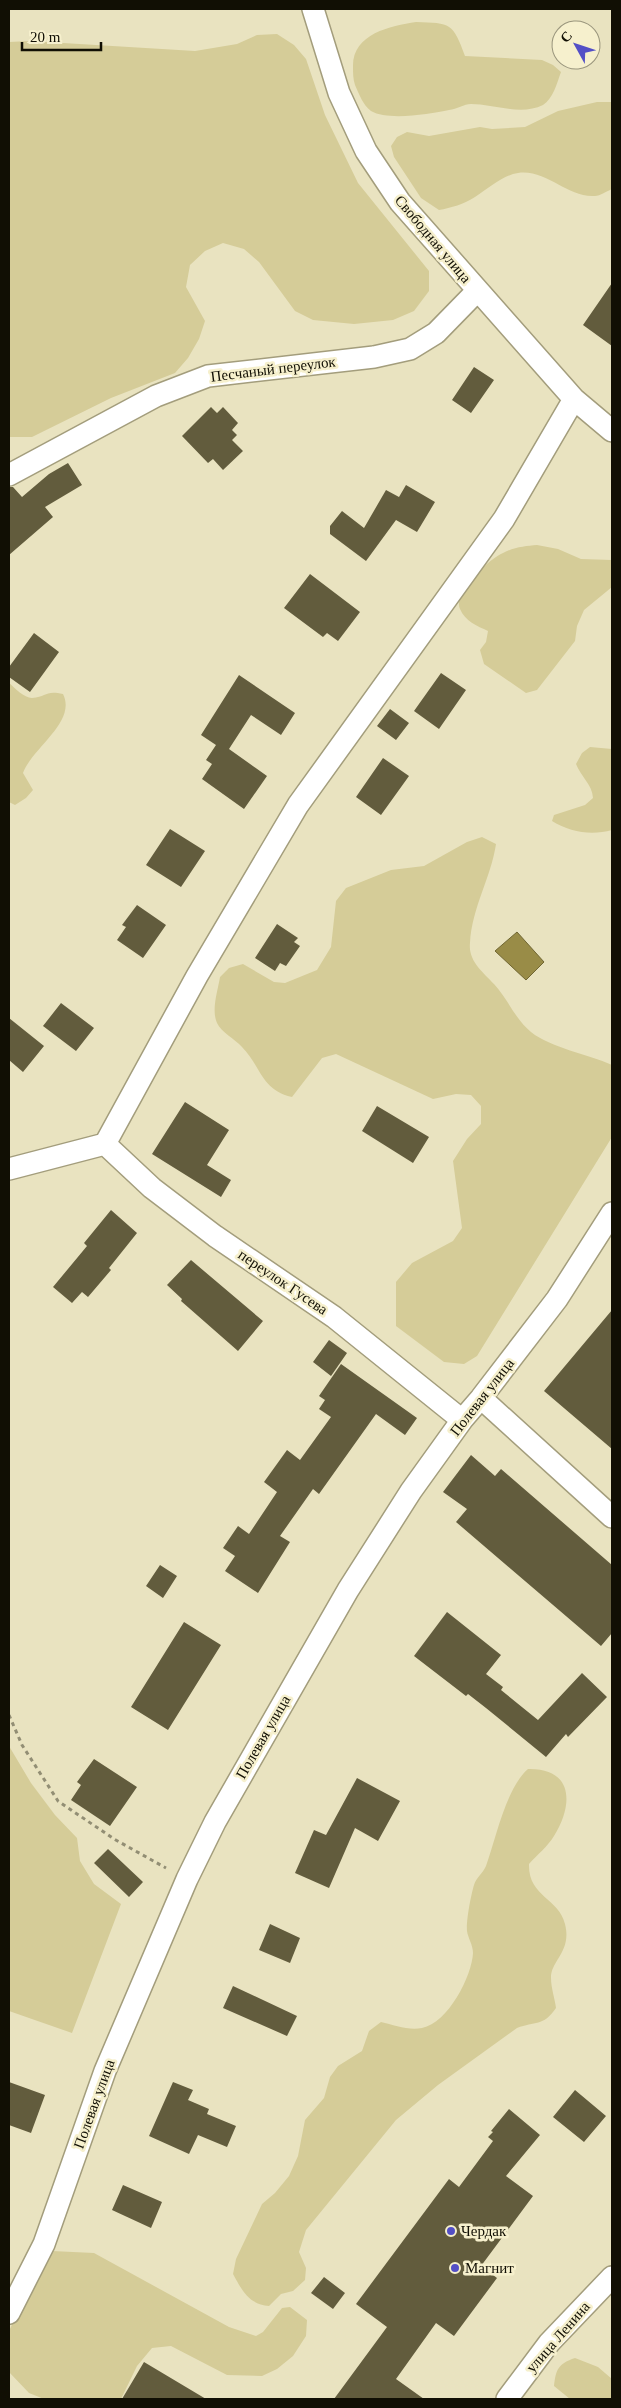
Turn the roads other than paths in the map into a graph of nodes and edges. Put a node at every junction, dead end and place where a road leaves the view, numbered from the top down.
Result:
1 (313, 9) edge
2 (477, 291) junction
3 (574, 399) junction
4 (612, 430) edge
5 (9, 475) edge
6 (105, 1144) junction
7 (9, 1169) edge
8 (612, 1213) edge
9 (481, 1398) junction
10 (462, 1420) junction
11 (612, 1518) edge
12 (612, 2277) edge
13 (9, 2313) edge
14 (507, 2399) edge

1 - 2 street, Свободная улица
2 - 3 street, Свободная улица
2 - 5 street, Песчаный переулок
3 - 4 street, Свободная улица
3 - 6 street
6 - 7 street
6 - 10 street, переулок Гусева
8 - 9 street, Полевая улица
9 - 10 street, Полевая улица
9 - 11 street
10 - 13 street, Полевая улица
12 - 14 street, улица Ленина

